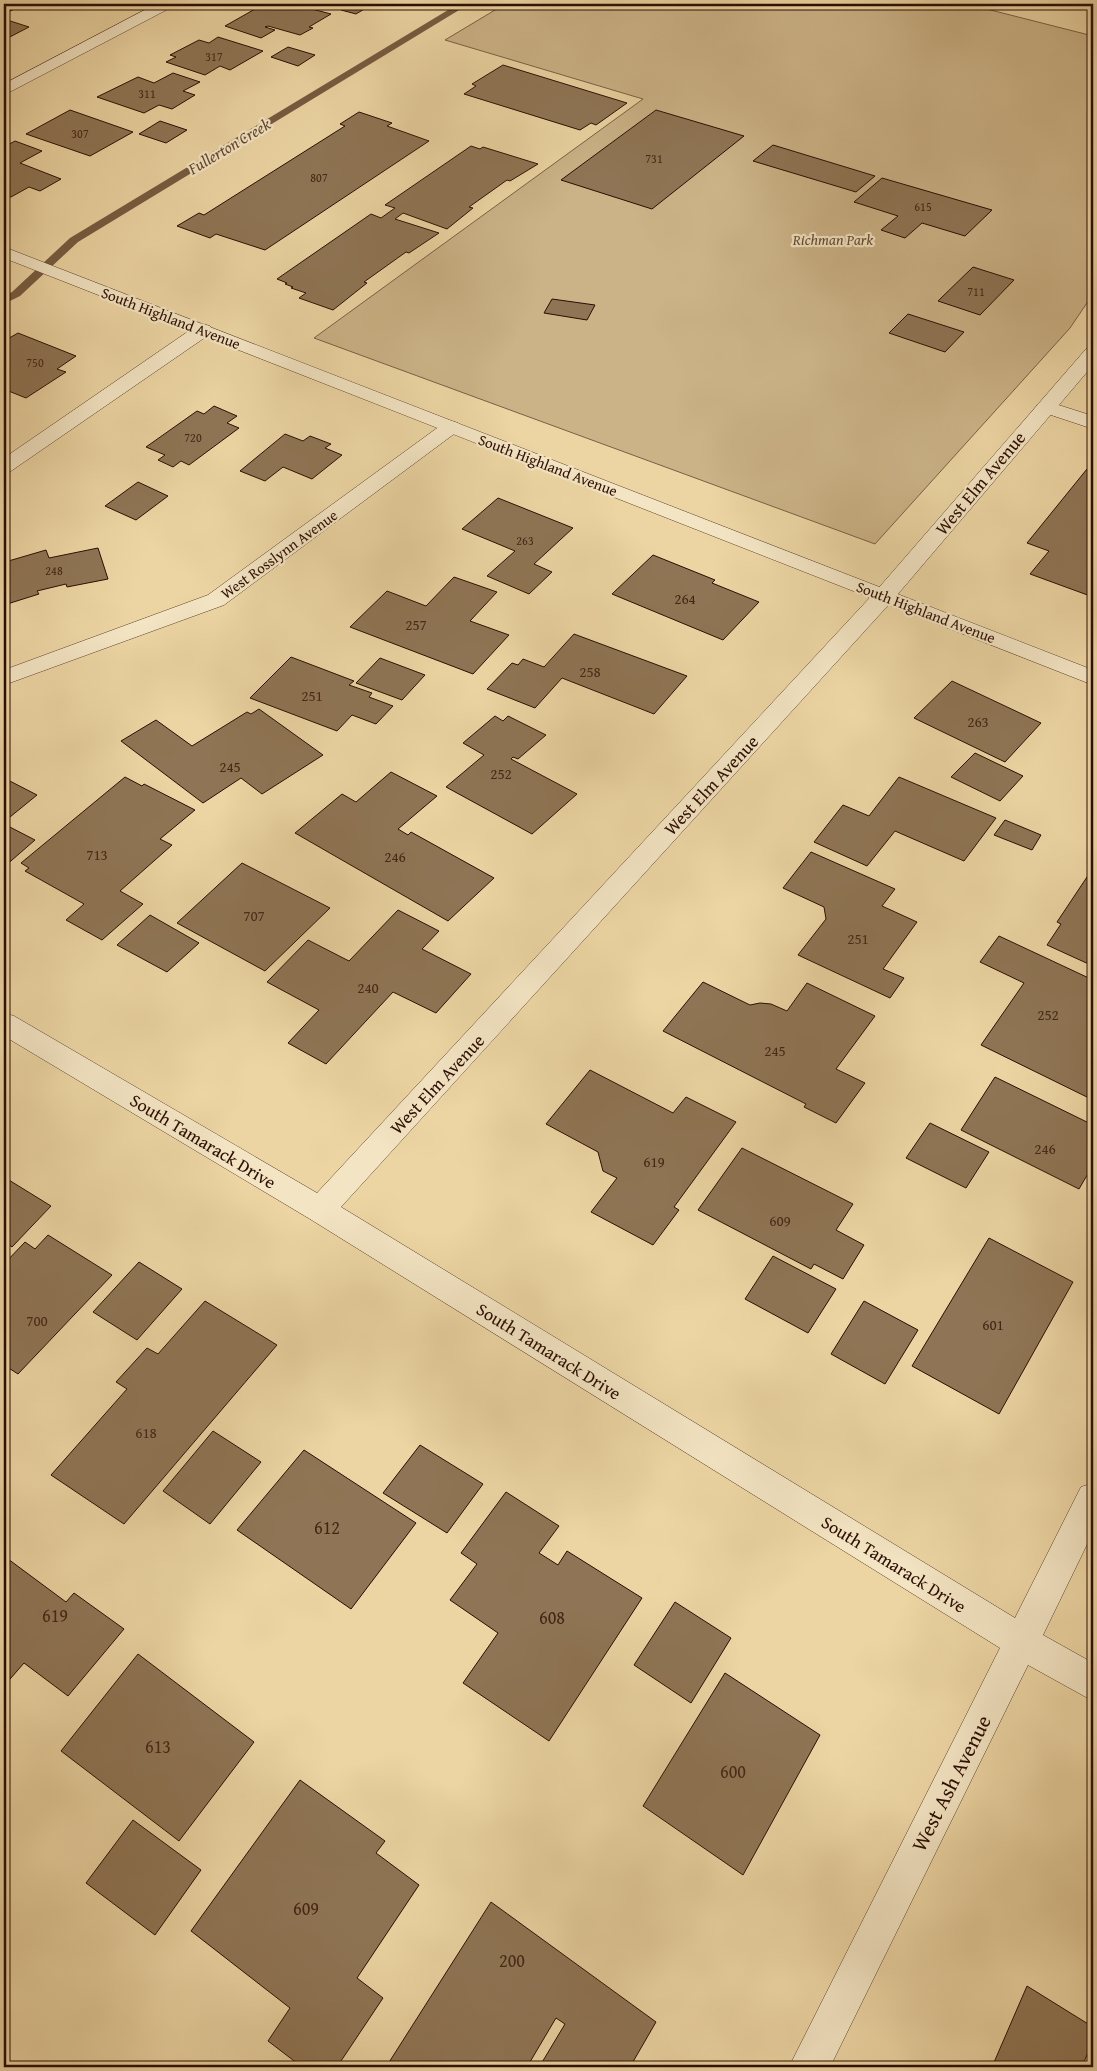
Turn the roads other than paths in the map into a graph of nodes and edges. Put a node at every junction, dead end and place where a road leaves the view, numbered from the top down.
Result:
1 (167, 4) edge
2 (4, 90) edge
3 (10, 254) edge
4 (203, 330) junction
5 (1093, 353) edge
6 (1046, 407) junction
7 (1093, 423) edge
8 (451, 427) junction
9 (4, 467) edge
10 (884, 596) junction
11 (4, 678) edge
12 (1093, 678) edge
13 (4, 1023) edge
14 (320, 1210) junction
15 (1093, 1498) edge
16 (1022, 1642) junction
17 (1093, 1683) edge
18 (808, 2067) edge

1 - 2 street
3 - 4 street, South Highland Avenue
4 - 8 street, South Highland Avenue
4 - 9 street
5 - 6 street, West Elm Avenue
6 - 7 street
6 - 10 street, West Elm Avenue
8 - 10 street, South Highland Avenue
8 - 11 street, West Rosslynn Avenue
10 - 12 street, South Highland Avenue
10 - 14 street, West Elm Avenue
13 - 14 street, South Tamarack Drive
14 - 16 street, South Tamarack Drive
15 - 16 street, West Ash Avenue
16 - 17 street, South Tamarack Drive
16 - 18 street, West Ash Avenue

